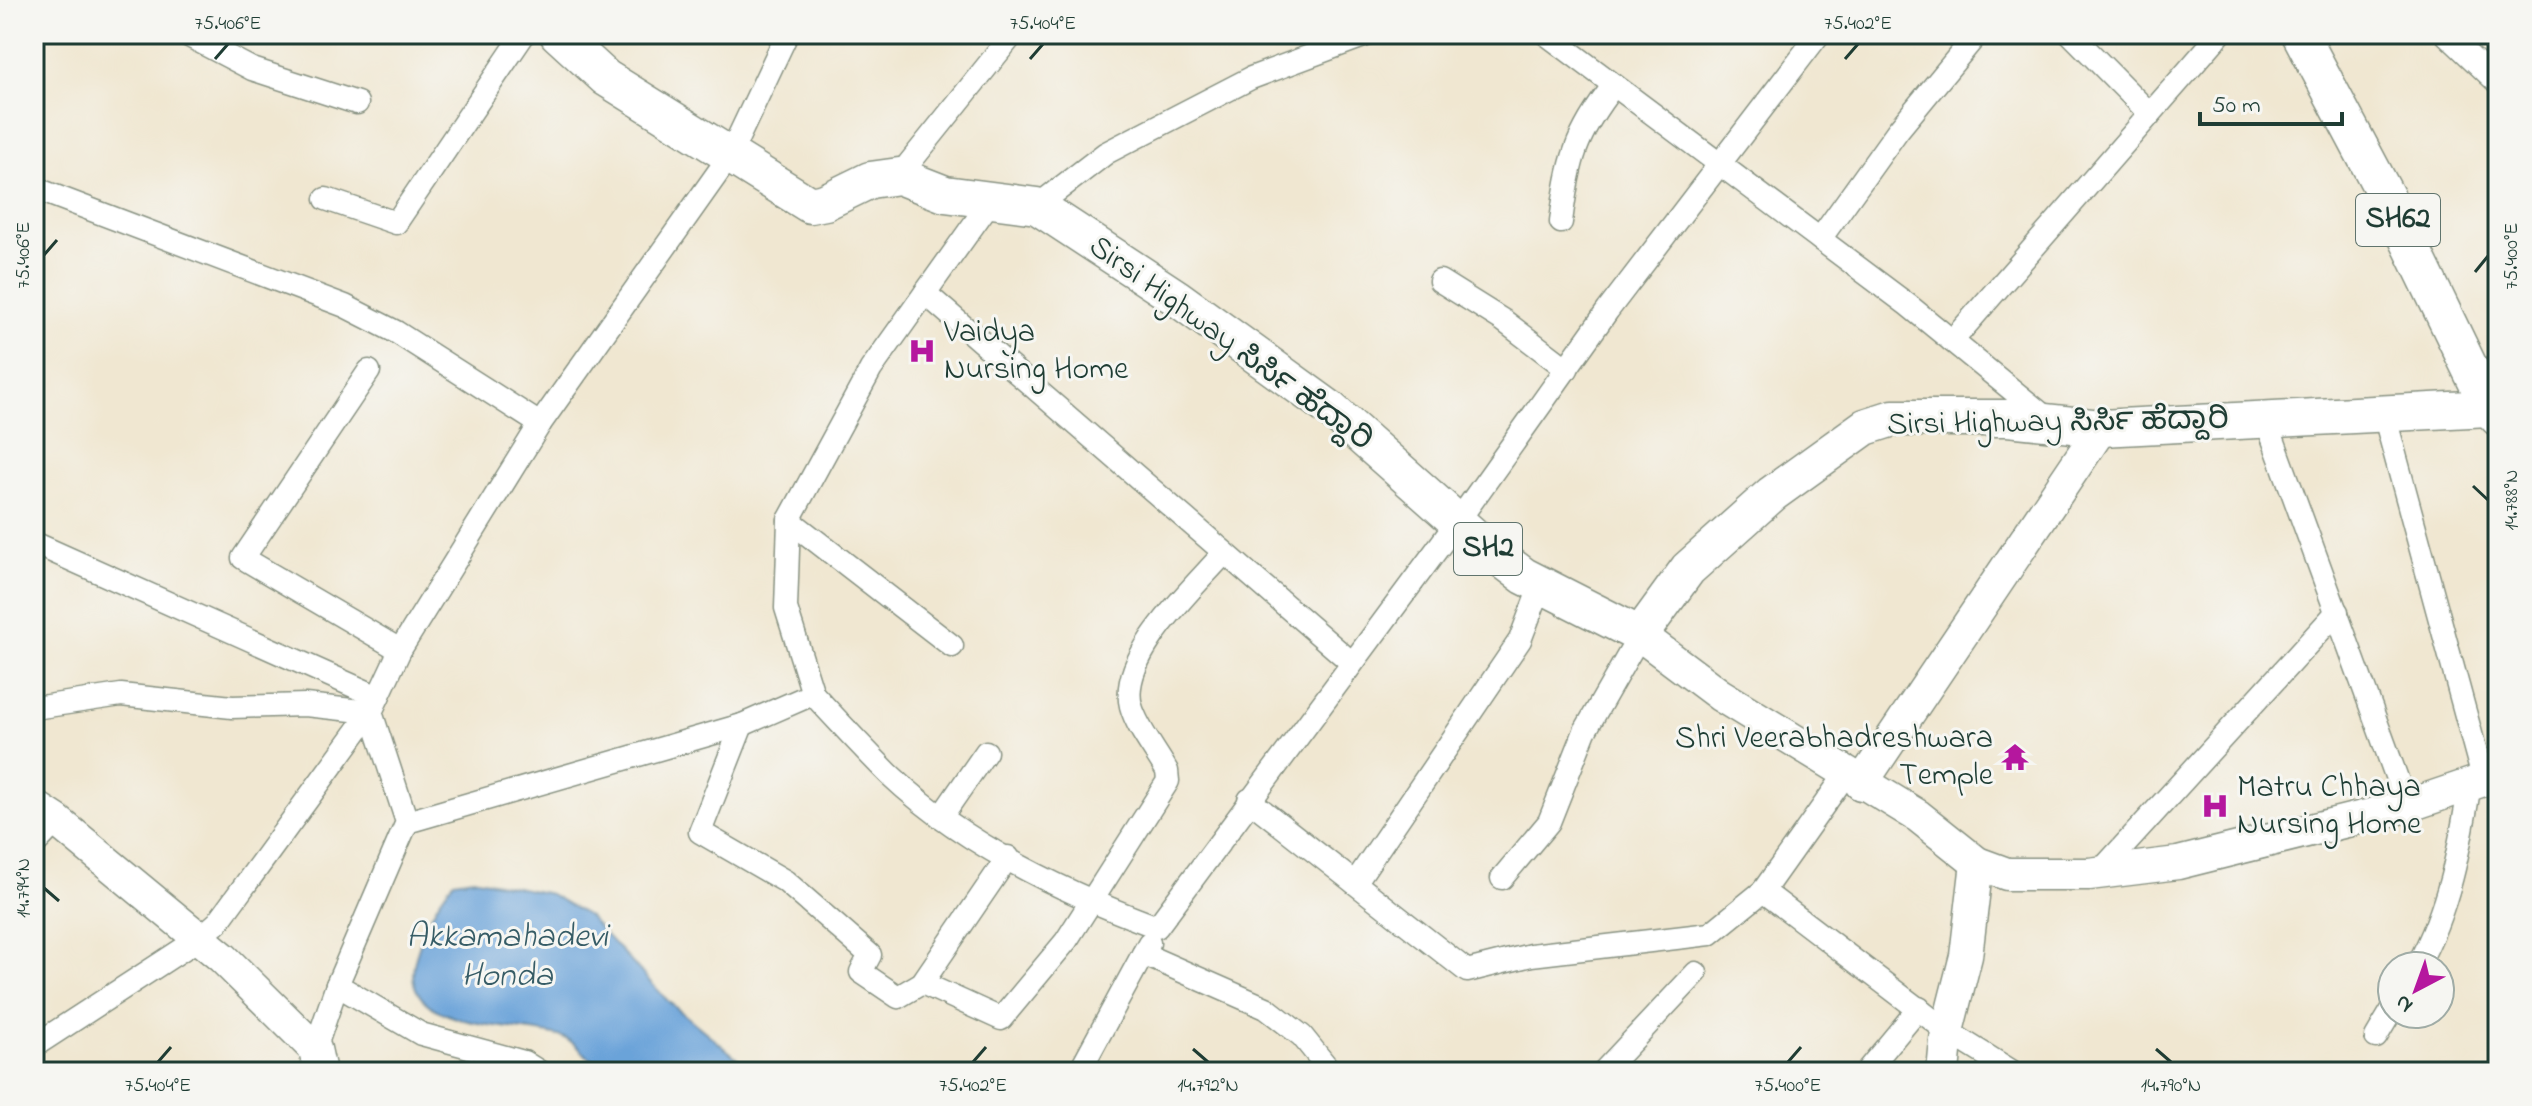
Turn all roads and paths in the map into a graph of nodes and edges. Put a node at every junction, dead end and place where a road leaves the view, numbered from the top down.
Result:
1 (185, 34) edge
2 (524, 34) edge
3 (787, 34) edge
4 (1013, 34) edge
5 (1369, 34) edge
6 (1546, 34) edge
7 (1819, 34) edge
8 (1977, 34) edge
9 (2071, 34) edge
10 (2220, 34) edge
11 (2300, 34) edge
12 (2446, 34) edge
13 (563, 36) edge
14 (2498, 83) edge
15 (1614, 85) junction
16 (357, 103) dead end
17 (2150, 114) junction
18 (729, 157) junction
19 (1719, 164) junction
20 (899, 176) junction
21 (34, 188) edge
22 (326, 199) dead end
23 (992, 199) junction
24 (1037, 206) junction
25 (1561, 222) dead end
26 (1820, 239) junction
27 (1440, 281) dead end
28 (925, 293) junction
29 (1952, 341) junction
30 (1567, 369) junction
31 (369, 371) dead end
32 (2384, 414) junction
33 (2496, 415) edge
34 (2266, 420) junction
35 (2053, 423) junction
36 (540, 424) junction
37 (2101, 428) junction
38 (789, 520) junction
39 (1458, 521) junction
40 (34, 543) edge
41 (1224, 553) junction
42 (1541, 585) junction
43 (2337, 612) junction
44 (1640, 635) junction
45 (952, 646) dead end
46 (400, 650) junction
47 (1352, 663) junction
48 (813, 694) junction
49 (374, 704) junction
50 (34, 708) edge
51 (742, 725) junction
52 (986, 752) dead end
53 (1853, 779) junction
54 (2484, 779) edge
55 (1249, 800) junction
56 (2407, 806) junction
57 (46, 814) edge
58 (941, 817) junction
59 (407, 822) junction
60 (34, 845) edge
61 (1008, 857) junction
62 (1977, 863) junction
63 (2099, 873) junction
64 (1502, 878) dead end
65 (1355, 883) junction
66 (1763, 891) junction
67 (1090, 902) junction
68 (1157, 927) junction
69 (200, 938) junction
70 (2426, 950) edge
71 (1143, 954) junction
72 (1696, 973) dead end
73 (922, 983) junction
74 (337, 985) junction
75 (1919, 1008) junction
76 (2380, 1030) edge
77 (1947, 1031) junction
78 (2376, 1037) dead end
79 (34, 1046) edge
80 (317, 1061) edge
81 (540, 1072) edge
82 (1079, 1072) edge
83 (1331, 1072) edge
84 (1603, 1072) edge
85 (1866, 1072) edge
86 (1943, 1072) edge
87 (2013, 1072) edge

1 - 16 street
2 - 22 street
3 - 18 street
4 - 20 street
5 - 24 street
6 - 15 street
7 - 19 street
8 - 26 street
9 - 17 street
10 - 17 street
11 - 33 main road, SH62
12 - 14 street
13 - 18 main road
15 - 19 street
15 - 25 street
17 - 29 street
18 - 20 main road
18 - 36 street
19 - 26 street
19 - 30 street
20 - 23 main road, Sirsi Highway ಸಿರ್ಸಿ ಹೆದ್ದಾರಿ / SH2
21 - 36 street
23 - 24 main road, Sirsi Highway ಸಿರ್ಸಿ ಹೆದ್ದಾರಿ / SH2
23 - 28 street
24 - 39 main road, Sirsi Highway ಸಿರ್ಸಿ ಹೆದ್ದಾರಿ / SH2
26 - 29 street
27 - 30 street
28 - 38 street
28 - 41 street
29 - 35 street
30 - 39 street
31 - 46 street
32 - 33 main road, Sirsi Highway ಸಿರ್ಸಿ ಹೆದ್ದಾರಿ
32 - 34 main road, Sirsi Highway ಸಿರ್ಸಿ ಹೆದ್ದಾರಿ
32 - 54 street
34 - 37 main road, Sirsi Highway ಸಿರ್ಸಿ ಹೆದ್ದಾರಿ
34 - 43 street
35 - 37 main road, Sirsi Highway ಸಿರ್ಸಿ ಹೆದ್ದಾರಿ
35 - 44 main road, Sirsi Highway ಸಿರ್ಸಿ ಹೆದ್ದಾರಿ
36 - 46 street
37 - 53 street
38 - 45 street
38 - 48 street
39 - 42 main road, Sirsi Highway ಸಿರ್ಸಿ ಹೆದ್ದಾರಿ / SH2
39 - 47 street
40 - 49 street
41 - 47 street
41 - 67 street
42 - 44 main road, Sirsi Highway ಸಿರ್ಸಿ ಹೆದ್ದಾರಿ / SH2
42 - 65 street
43 - 56 street
43 - 63 street
44 - 53 street
44 - 64 street
46 - 49 street
47 - 55 street
48 - 51 street
48 - 58 street
49 - 50 street
49 - 59 street
49 - 69 street
51 - 59 street
51 - 73 street
52 - 58 street
53 - 62 street
53 - 66 street
54 - 56 street
54 - 70 street
55 - 65 street
55 - 68 street
56 - 63 street
57 - 60 street
57 - 69 street
58 - 61 street
59 - 74 street
61 - 67 street
61 - 73 street
62 - 63 street
62 - 77 street
65 - 66 street
66 - 75 street
67 - 68 street
67 - 73 street
68 - 71 street
69 - 79 street
69 - 80 street
71 - 82 street
71 - 83 street
72 - 84 street
74 - 80 street
74 - 81 street
75 - 77 street
75 - 85 street
76 - 78 street
77 - 86 street
77 - 87 street

